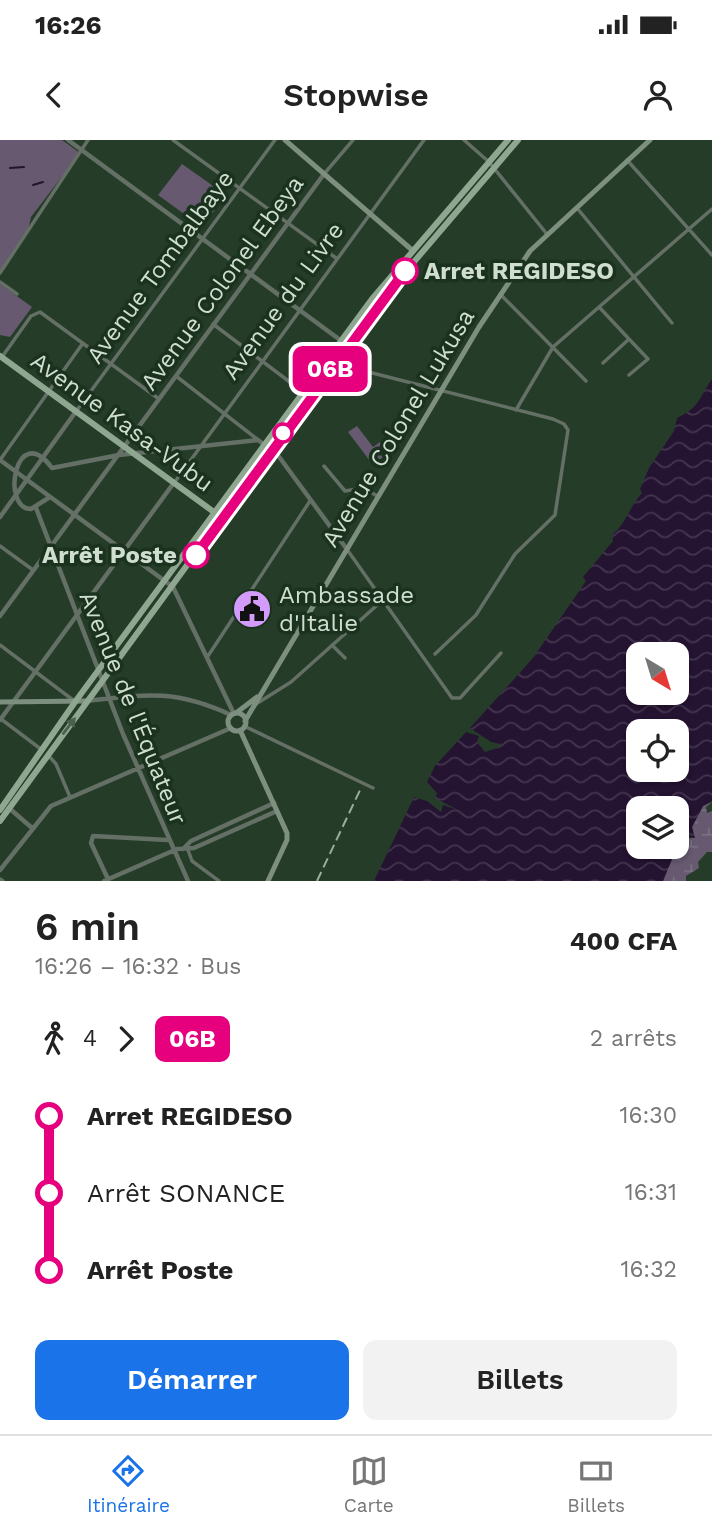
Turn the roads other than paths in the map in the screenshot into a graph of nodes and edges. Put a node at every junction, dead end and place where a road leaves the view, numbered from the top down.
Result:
1 (68, 140) edge
2 (88, 140) edge
3 (173, 140) edge
4 (275, 140) edge
5 (285, 140) edge
6 (353, 140) edge
7 (424, 140) edge
8 (464, 140) edge
9 (508, 140) edge
10 (519, 140) edge
11 (650, 140) edge
12 (82, 149) junction
13 (627, 160) junction
14 (492, 165) junction
15 (324, 174) junction
16 (240, 189) junction
17 (576, 206) junction
18 (712, 209) edge
19 (370, 213) junction
20 (287, 224) junction
21 (690, 229) junction
22 (546, 233) junction
23 (203, 238) junction
24 (412, 250) junction
25 (712, 255) edge
26 (335, 258) junction
27 (0, 273) edge
28 (250, 273) junction
29 (632, 278) junction
30 (0, 282) edge
31 (17, 294) dead end
32 (500, 294) junction
33 (599, 307) junction
34 (300, 309) junction
35 (672, 323) dead end
36 (213, 324) junction
37 (629, 339) junction
38 (83, 343) junction
39 (344, 343) junction
40 (553, 347) junction
41 (1, 357) edge
42 (332, 360) junction
43 (260, 362) junction
44 (603, 363) dead end
45 (111, 364) junction
46 (629, 374) dead end
47 (176, 376) junction
48 (586, 381) dead end
49 (49, 390) junction
50 (442, 390) junction
51 (304, 393) junction
52 (159, 398) junction
53 (77, 410) junction
54 (516, 410) junction
55 (225, 412) junction
56 (258, 440) junction
57 (201, 444) junction
58 (125, 446) junction
59 (269, 446) junction
60 (133, 453) junction
61 (119, 454) junction
62 (43, 459) junction
63 (0, 460) edge
64 (324, 466) dead end
65 (5, 468) junction
66 (27, 481) junction
67 (173, 484) junction
68 (377, 496) junction
69 (51, 497) junction
70 (8, 501) junction
71 (310, 501) junction
72 (36, 508) junction
73 (74, 513) junction
74 (219, 516) junction
75 (0, 517) edge
76 (0, 546) edge
77 (51, 546) junction
78 (346, 548) junction
79 (125, 551) junction
80 (33, 570) junction
81 (167, 581) junction
82 (173, 587) junction
83 (384, 599) junction
84 (0, 616) edge
85 (77, 617) junction
86 (0, 645) edge
87 (332, 645) junction
88 (501, 653) dead end
89 (435, 654) dead end
90 (208, 656) junction
91 (345, 658) dead end
92 (37, 671) junction
93 (98, 673) junction
94 (101, 681) junction
95 (260, 695) junction
96 (109, 699) junction
97 (87, 701) junction
98 (0, 702) edge
99 (14, 702) junction
100 (75, 702) junction
101 (256, 704) junction
102 (234, 714) junction
103 (0, 719) edge
104 (243, 726) junction
105 (231, 728) junction
106 (45, 752) junction
107 (137, 768) junction
108 (373, 788) dead end
109 (70, 797) junction
110 (274, 803) junction
111 (3, 805) edge
112 (277, 811) junction
113 (0, 821) edge
114 (32, 828) junction
115 (167, 840) junction
116 (186, 849) junction
117 (172, 851) junction
118 (0, 870) edge
119 (107, 880) edge
120 (188, 881) edge
121 (219, 881) edge
122 (268, 881) edge

1 - 12 street
2 - 12 street
3 - 16 street
4 - 16 street, Avenue Tombalbaye
5 - 15 main road
6 - 15 street, Avenue Colonel Ebeya
7 - 19 street, Avenue du Livre
8 - 14 street
9 - 14 main road
10 - 14 main road
11 - 13 main road, Avenue Colonel Lukusa
12 - 23 street
12 - 27 street
13 - 17 main road, Avenue Colonel Lukusa
13 - 21 street
14 - 22 street
14 - 24 main road
14 - 39 main road
15 - 19 main road
15 - 20 street, Avenue Colonel Ebeya
16 - 20 street
16 - 23 street, Avenue Tombalbaye
17 - 22 main road, Avenue Colonel Lukusa
17 - 29 street
18 - 21 street
19 - 24 main road
19 - 26 street, Avenue du Livre
20 - 26 street
20 - 28 street, Avenue Colonel Ebeya
21 - 25 street
21 - 29 street
22 - 32 main road, Avenue Colonel Lukusa
23 - 28 street
23 - 45 street, Avenue Tombalbaye
24 - 39 main road
26 - 34 street, Avenue du Livre
28 - 34 street
28 - 36 street, Avenue Colonel Ebeya
29 - 33 street
29 - 35 street
30 - 31 street
32 - 40 street
32 - 50 main road, Avenue Colonel Lukusa
33 - 37 street
33 - 40 street
34 - 39 street
34 - 43 street, Avenue du Livre
36 - 43 street
36 - 47 street, Avenue Colonel Ebeya
37 - 44 street
37 - 46 street
38 - 41 street
38 - 45 street
38 - 49 street
39 - 42 main road
40 - 48 street
40 - 54 street
41 - 49 main road, Avenue Kasa-Vubu
42 - 50 street
42 - 51 main road
42 - 59 main road
43 - 51 street
43 - 55 street, Avenue du Livre
45 - 52 street
45 - 53 street, Avenue Tombalbaye
47 - 52 street, Avenue Colonel Ebeya
47 - 55 street
49 - 53 main road, Avenue Kasa-Vubu
49 - 63 street
50 - 54 street
50 - 68 main road, Avenue Colonel Lukusa
51 - 59 main road
52 - 58 street, Avenue Colonel Ebeya
53 - 58 main road, Avenue Kasa-Vubu
53 - 62 street, Avenue Tombalbaye
54 - 89 street
55 - 56 street
55 - 57 street, Avenue du Livre
56 - 57 street
56 - 59 street
57 - 60 street
57 - 67 street, Avenue du Livre
58 - 60 main road, Avenue Kasa-Vubu
58 - 61 street, Avenue Colonel Ebeya
59 - 71 street
59 - 74 main road
60 - 61 street
60 - 67 main road, Avenue Kasa-Vubu
61 - 62 street
61 - 73 street, Avenue Colonel Ebeya
62 - 65 street
62 - 66 street, Avenue Tombalbaye
63 - 65 street
64 - 68 street
65 - 66 street
66 - 69 street
66 - 70 street, Avenue Tombalbaye
67 - 74 main road, Avenue Kasa-Vubu
67 - 79 street
68 - 78 main road, Avenue Colonel Lukusa
69 - 72 street
69 - 73 street
70 - 72 street
70 - 75 street, Avenue Tombalbaye
71 - 78 street
71 - 90 street
72 - 77 street, Avenue de l'Équateur
73 - 77 street, Avenue Colonel Ebeya
73 - 79 street
74 - 81 main road
74 - 82 main road
76 - 80 street
77 - 80 street, Avenue Colonel Ebeya
77 - 85 street, Avenue de l'Équateur
78 - 83 street
78 - 95 main road, Avenue Colonel Lukusa
79 - 81 street
79 - 85 street
80 - 84 street, Avenue Colonel Ebeya
81 - 82 street
81 - 93 main road
82 - 90 street
82 - 94 main road
83 - 87 street
83 - 88 street
85 - 92 street
85 - 93 street, Avenue de l'Équateur
86 - 92 street
87 - 91 street
87 - 101 street
90 - 102 street
92 - 99 street
92 - 100 street
93 - 94 street, Avenue de l'Équateur
93 - 100 main road
94 - 96 street, Avenue de l'Équateur
94 - 97 main road
95 - 101 main road, Avenue Colonel Lukusa
95 - 102 main road, Avenue Colonel Lukusa
96 - 97 street
96 - 102 street
96 - 107 street, Avenue de l'Équateur
97 - 100 main road
106 -> 97 main road
98 - 99 main road
99 - 100 main road
99 - 103 street
100 - 106 main road
101 - 104 main road, Avenue Colonel Lukusa
102 - 104 main road
102 - 105 main road
103 - 106 street
104 - 105 main road
104 - 108 street
104 - 110 main road
105 - 107 street
106 - 109 street
106 - 111 main road
107 - 109 street
107 - 115 street, Avenue de l'Équateur
109 - 114 street
110 - 112 main road
110 - 116 street
111 - 113 main road
111 - 114 street
112 - 116 street
112 - 122 main road
114 - 118 street
115 - 117 street, Avenue de l'Équateur
115 - 119 street
116 - 117 street
116 - 121 street
117 - 119 street
117 - 120 street, Avenue de l'Équateur

